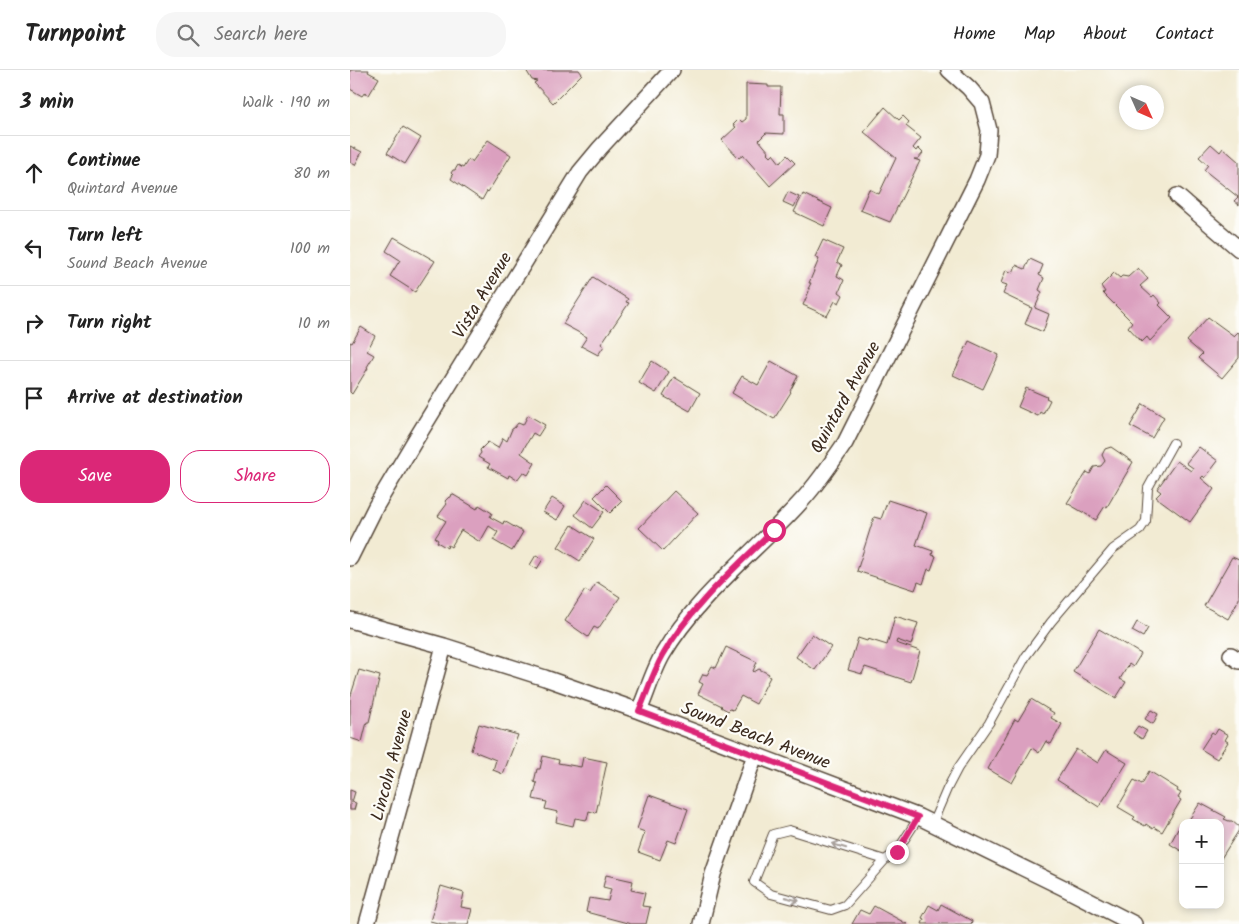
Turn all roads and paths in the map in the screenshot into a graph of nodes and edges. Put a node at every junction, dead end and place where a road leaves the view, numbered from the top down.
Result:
1 (672, 70) edge
2 (949, 70) edge
3 (1177, 196) dead end
4 (1239, 249) edge
5 (1173, 443) dead end
6 (350, 558) edge
7 (350, 620) edge
8 (444, 646) junction
9 (639, 711) junction
10 (755, 755) junction
11 (918, 817) junction
12 (932, 824) junction
13 (885, 860) junction
14 (367, 924) edge
15 (701, 924) edge
16 (1134, 924) edge

1 - 6 street, Vista Avenue
2 - 9 street, Quintard Avenue
3 - 4 street
5 - 12 lane
7 - 8 street, Sound Beach Avenue
8 - 9 street, Sound Beach Avenue
8 - 14 street, Lincoln Avenue
9 - 10 street, Sound Beach Avenue
10 - 11 street, Sound Beach Avenue
10 - 15 street
11 - 12 street, Sound Beach Avenue
11 - 13 lane
12 - 16 street, Sound Beach Avenue
13 -> 13 lane

